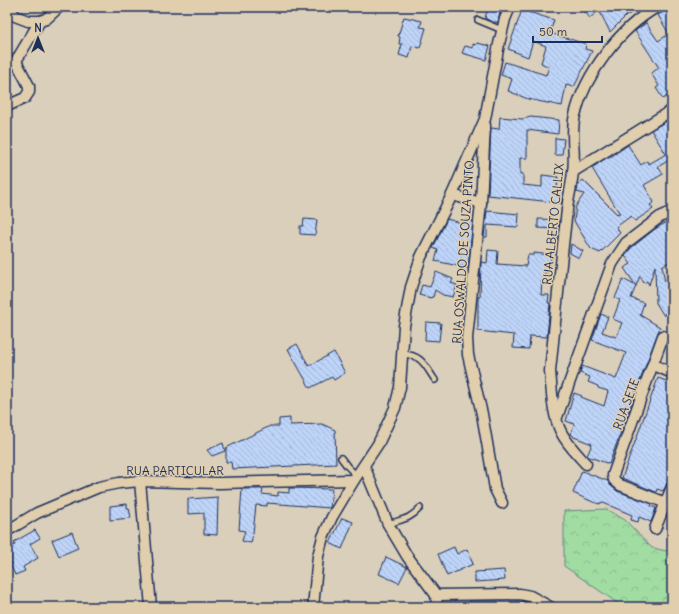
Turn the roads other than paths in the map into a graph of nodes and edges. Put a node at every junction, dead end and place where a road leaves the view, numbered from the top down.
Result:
1 (9, 7) edge
2 (59, 7) edge
3 (510, 7) edge
4 (657, 7) edge
5 (478, 20) dead end
6 (40, 21) junction
7 (502, 30) junction
8 (7, 106) edge
9 (672, 110) edge
10 (485, 119) junction
11 (574, 171) junction
12 (452, 196) junction
13 (480, 203) junction
14 (672, 211) edge
15 (663, 336) dead end
16 (402, 354) junction
17 (654, 365) junction
18 (672, 373) edge
19 (435, 380) dead end
20 (556, 419) junction
21 (341, 458) dead end
22 (586, 464) dead end
23 (364, 466) junction
24 (355, 478) junction
25 (140, 481) junction
26 (672, 487) edge
27 (502, 503) dead end
28 (666, 503) junction
29 (420, 508) dead end
30 (388, 524) junction
31 (655, 529) dead end
32 (7, 531) edge
33 (436, 595) junction
34 (151, 607) edge
35 (313, 607) edge
36 (437, 607) edge
37 (550, 607) edge

1 - 6 street
2 - 6 street
3 - 7 street
4 - 11 street, RUA ALBERTO CALLIX
5 - 7 lane
6 - 8 street
7 - 10 street
9 - 11 street
10 - 12 street
10 - 13 street, RUA OSWALDO DE SOUZA PINTO
11 - 20 street, RUA ALBERTO CALLIX
12 - 13 street
12 - 16 street
13 - 27 street, RUA OSWALDO DE SOUZA PINTO
14 - 20 street
15 - 17 street, RUA SETE
16 - 19 lane
16 - 23 street
17 - 18 street
17 - 28 street, RUA SETE
20 - 22 street, RUA ALBERTO CALLIX
21 - 24 lane
23 - 24 street
23 - 30 street
24 - 25 street, RUA PARTICULAR
24 - 35 street
25 - 32 street, RUA PARTICULAR
25 - 34 street
26 - 28 street
28 - 31 street
29 - 30 lane
30 - 33 street
33 - 36 street
33 - 37 street

